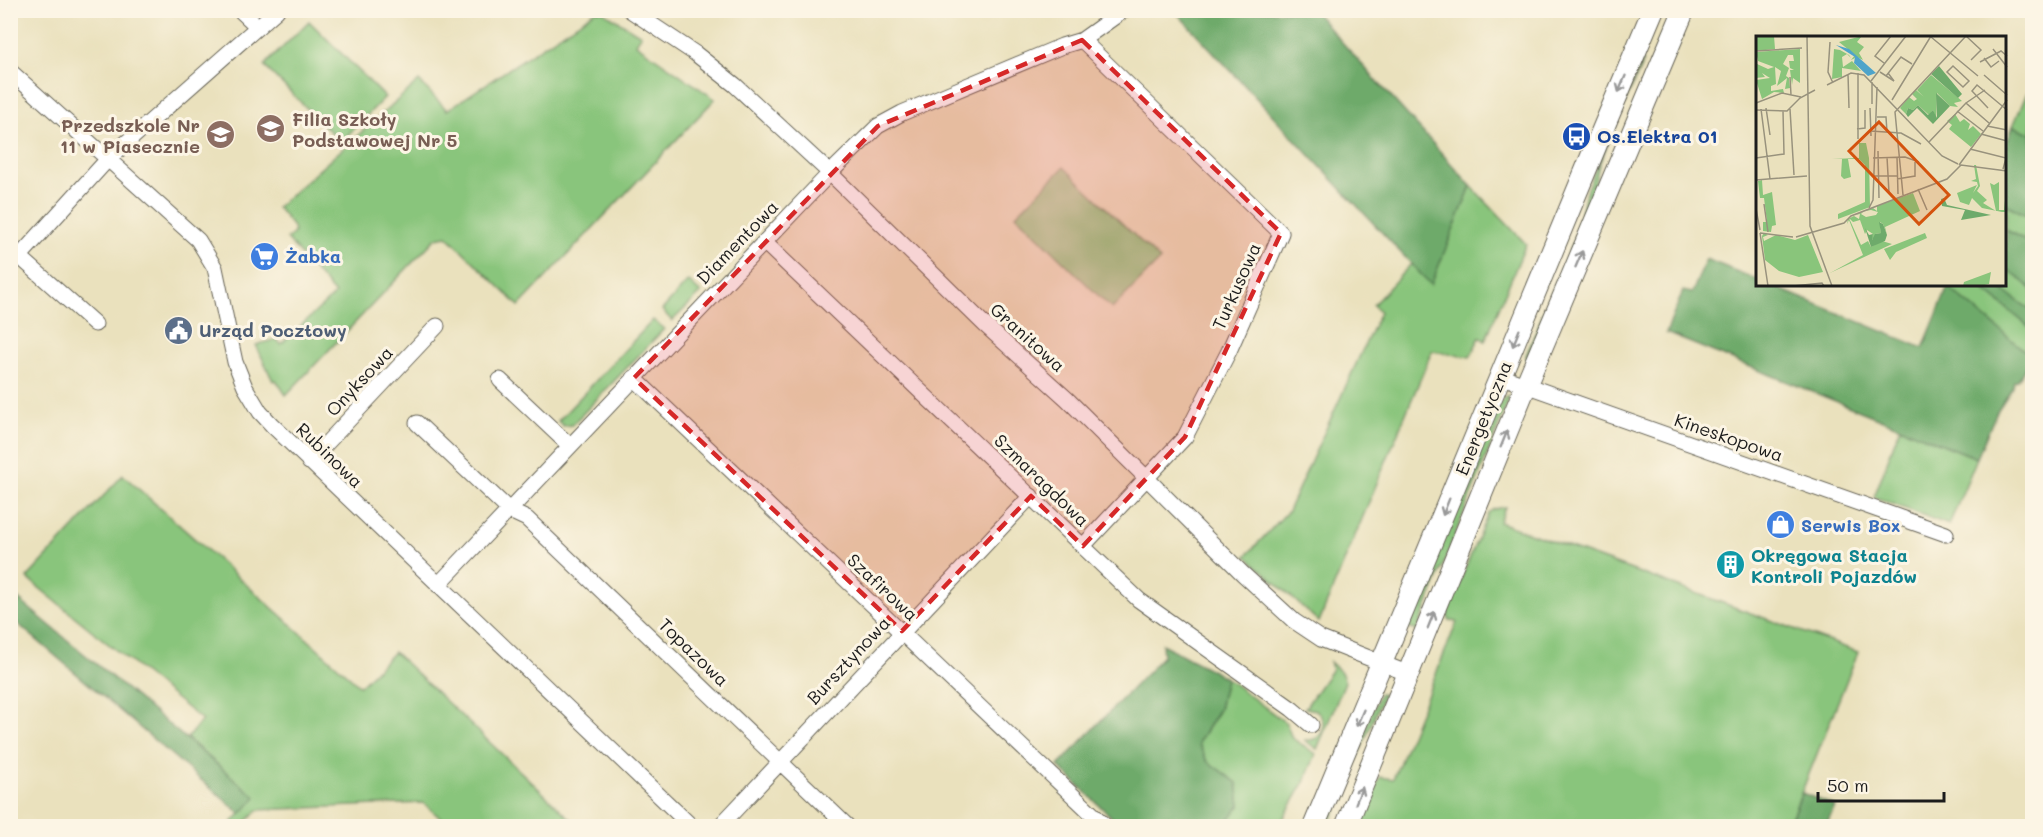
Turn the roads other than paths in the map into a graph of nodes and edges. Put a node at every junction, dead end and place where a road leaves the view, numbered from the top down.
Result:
1 (240, 10) edge
2 (277, 10) edge
3 (630, 10) edge
4 (1124, 10) edge
5 (1653, 10) edge
6 (1684, 10) edge
7 (258, 27) junction
8 (1082, 40) junction
9 (10, 70) edge
10 (108, 159) junction
11 (830, 173) junction
12 (764, 242) junction
13 (15, 252) edge
14 (95, 324) dead end
15 (437, 326) dead end
16 (1500, 376) junction
17 (634, 378) junction
18 (500, 380) dead end
19 (1526, 385) junction
20 (417, 423) dead end
21 (569, 445) junction
22 (309, 462) junction
23 (1147, 478) junction
24 (1031, 496) junction
25 (510, 511) junction
26 (1946, 534) dead end
27 (1083, 546) junction
28 (438, 585) junction
29 (902, 631) junction
30 (1382, 664) junction
31 (1409, 674) junction
32 (1311, 725) dead end
33 (780, 762) junction
34 (691, 826) edge
35 (720, 826) edge
36 (847, 826) edge
37 (1105, 826) edge
38 (1314, 826) edge
39 (1346, 826) edge

1 - 7 street
2 - 7 street
3 - 11 street, Granitowa
4 - 8 street, Diamentowa
5 -> 16 street, Energetyczna
19 -> 6 street, Energetyczna
7 - 10 street
8 - 11 street, Diamentowa
8 - 23 street, Turkusowa
9 - 10 street, Rubinowa
10 - 13 street
10 - 22 street, Rubinowa
11 - 12 street, Diamentowa
11 - 23 street, Granitowa
12 - 17 street, Diamentowa
12 - 24 street, Szmaragdowa
13 - 14 street
15 - 22 street, Onyksowa
16 - 19 street, Kineskopowa
16 -> 30 street, Energetyczna
17 - 21 street, Diamentowa
17 - 29 street, Szafirowa
18 - 21 street
19 - 26 street, Kineskopowa
31 -> 19 street, Energetyczna
20 - 25 street, Topazowa
21 - 25 street, Diamentowa
22 - 28 street, Rubinowa
23 - 27 street, Turkusowa
23 - 30 street, Granitowa
24 - 27 street, Szmaragdowa
24 - 29 street, Bursztynowa
25 - 28 street, Diamentowa
25 - 33 street, Topazowa
27 - 32 street, Szmaragdowa
28 - 34 street, Rubinowa
29 - 33 street, Bursztynowa
29 - 37 street, Szafirowa
30 - 31 street, Granitowa
30 -> 38 street, Energetyczna
39 -> 31 street, Energetyczna
33 - 35 street, Bursztynowa
33 - 36 street, Topazowa

